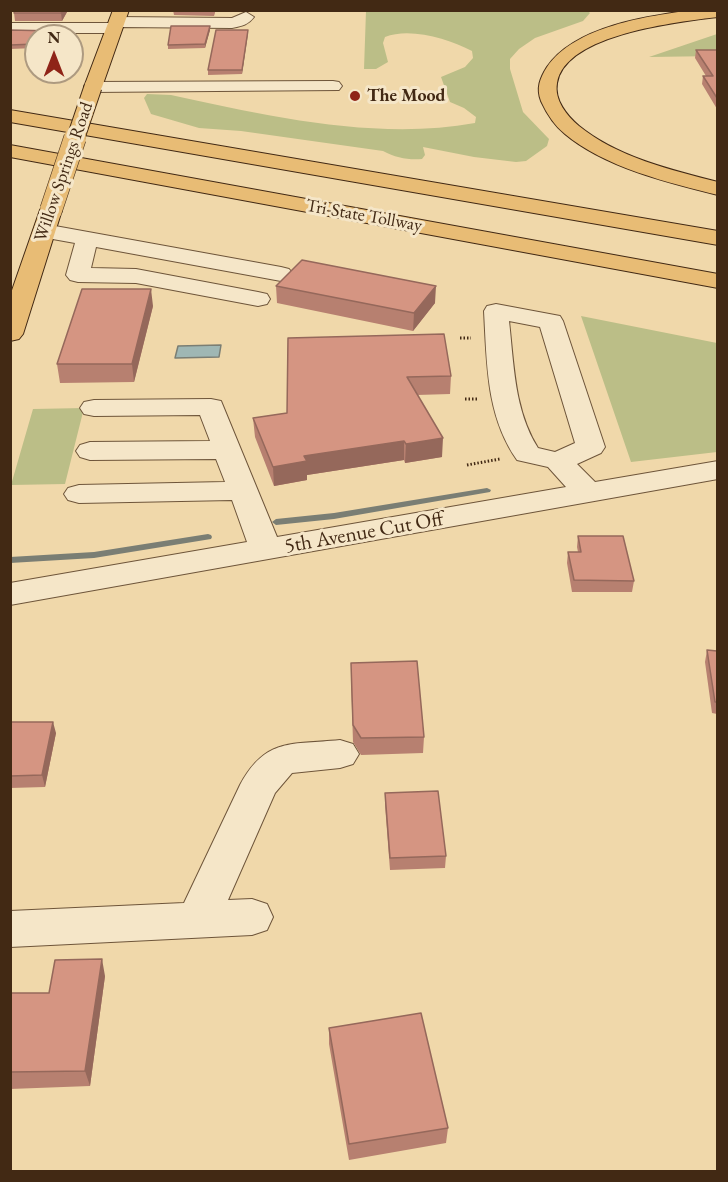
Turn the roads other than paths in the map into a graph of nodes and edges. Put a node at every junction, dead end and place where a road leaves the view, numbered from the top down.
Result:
1 (717, 12) edge
2 (246, 16) dead end
3 (117, 20) edge
4 (10, 28) edge
5 (333, 86) dead end
6 (93, 87) junction
7 (10, 116) edge
8 (10, 151) edge
9 (10, 162) edge
10 (172, 180) junction
11 (717, 189) edge
12 (47, 220) junction
13 (717, 238) edge
14 (87, 239) junction
15 (281, 274) dead end
16 (717, 281) edge
17 (258, 299) dead end
18 (10, 333) edge
19 (94, 408) dead end
20 (228, 450) junction
21 (90, 451) dead end
22 (558, 461) junction
23 (717, 470) edge
24 (244, 491) junction
25 (588, 493) junction
26 (79, 494) dead end
27 (266, 550) junction
28 (10, 594) edge
29 (339, 754) dead end
30 (252, 917) dead end
31 (198, 919) junction
32 (10, 929) edge

1 - 11 main road
2 - 3 street
3 - 4 street
3 - 6 main road, Willow Springs Road
5 - 6 street
6 - 12 main road, Willow Springs Road, bridge
7 - 13 main road, Tri-State Tollway
8 - 10 main road, Tri-State Tollway
9 - 10 main road
10 - 16 main road, Tri-State Tollway
12 - 14 street
12 - 18 main road, Willow Springs Road
14 - 15 street
14 - 17 street
19 - 20 street
20 - 21 street
20 - 24 street
22 - 22 street
22 - 25 street
23 - 25 street, 5th Avenue Cut Off
24 - 26 street
24 - 27 street
25 - 27 street, 5th Avenue Cut Off
27 - 28 street, 5th Avenue Cut Off
29 - 31 street
30 - 31 street
31 - 32 street

